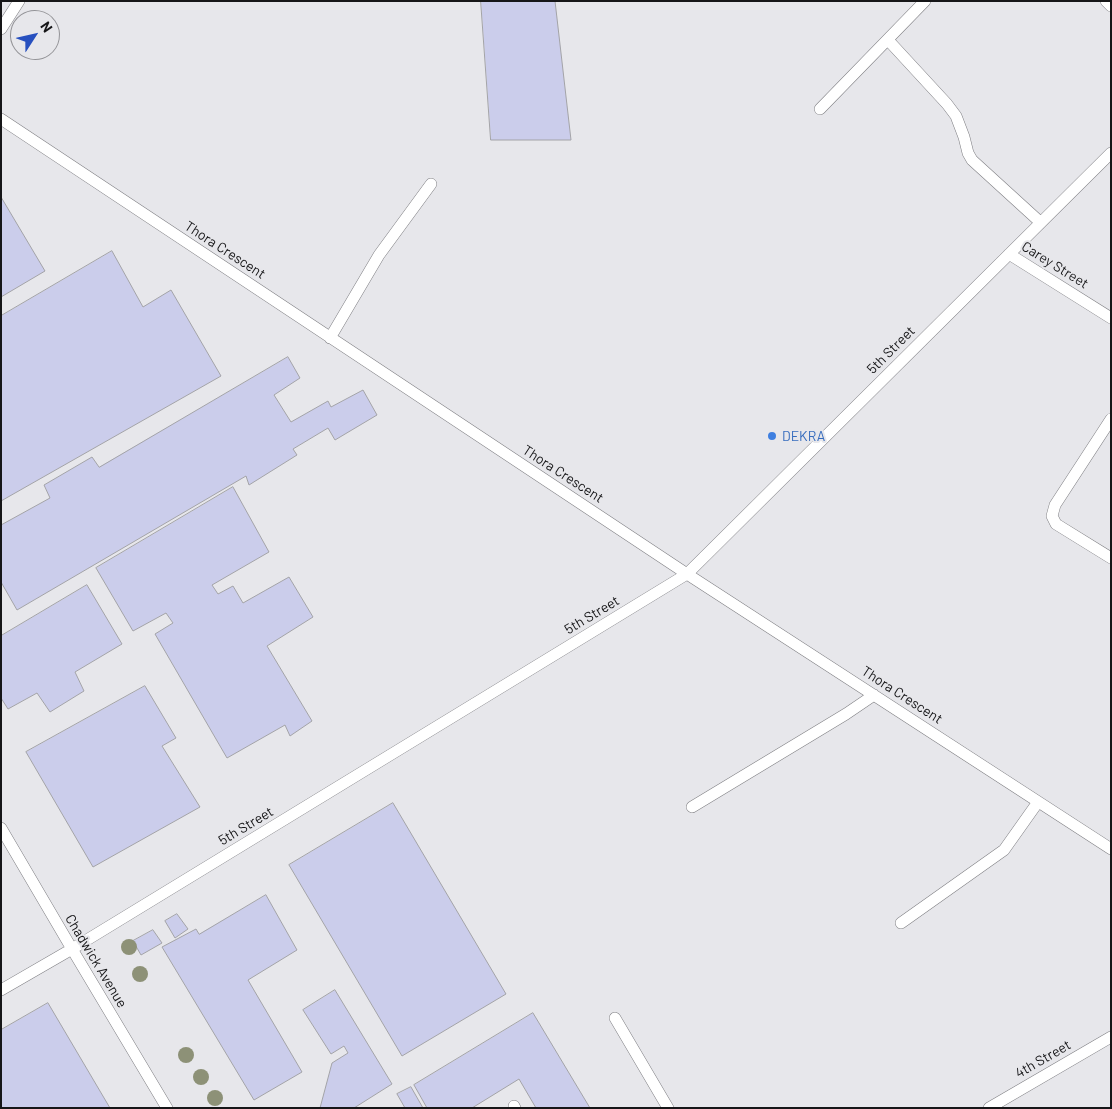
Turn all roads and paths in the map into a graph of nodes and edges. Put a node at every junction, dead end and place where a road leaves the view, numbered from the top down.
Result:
1 (19, 1) edge
2 (925, 1) edge
3 (1106, 1) edge
4 (1111, 6) edge
5 (1, 29) edge
6 (888, 40) junction
7 (820, 109) dead end
8 (1, 119) edge
9 (1111, 153) edge
10 (430, 184) dead end
11 (1040, 222) junction
12 (1008, 254) junction
13 (1111, 318) edge
14 (330, 338) junction
15 (1111, 419) edge
16 (1111, 558) edge
17 (687, 574) junction
18 (874, 695) junction
19 (1038, 802) junction
20 (692, 807) dead end
21 (1, 828) edge
22 (1111, 849) edge
23 (901, 923) dead end
24 (72, 949) junction
25 (1, 990) edge
26 (615, 1018) dead end
27 (1111, 1037) edge
28 (167, 1108) edge
29 (668, 1108) edge
30 (990, 1108) edge

1 - 5 lane
2 - 6 lane
3 - 4 lane
6 - 7 lane
6 - 11 lane
8 - 14 lane, Thora Crescent
9 - 11 lane, 5th Street
10 - 14 lane
11 - 12 lane, 5th Street
12 - 13 lane, Carey Street
12 - 17 lane, 5th Street
14 - 17 lane, Thora Crescent
15 - 16 lane
17 - 18 lane, Thora Crescent
17 - 24 lane, 5th Street
18 - 19 lane, Thora Crescent
18 - 20 lane
19 - 22 lane, Thora Crescent
19 - 23 lane
21 - 24 lane, Chadwick Avenue
24 - 25 lane, 5th Street
24 - 28 lane, Chadwick Avenue
26 - 29 lane
27 - 30 lane, 4th Street

